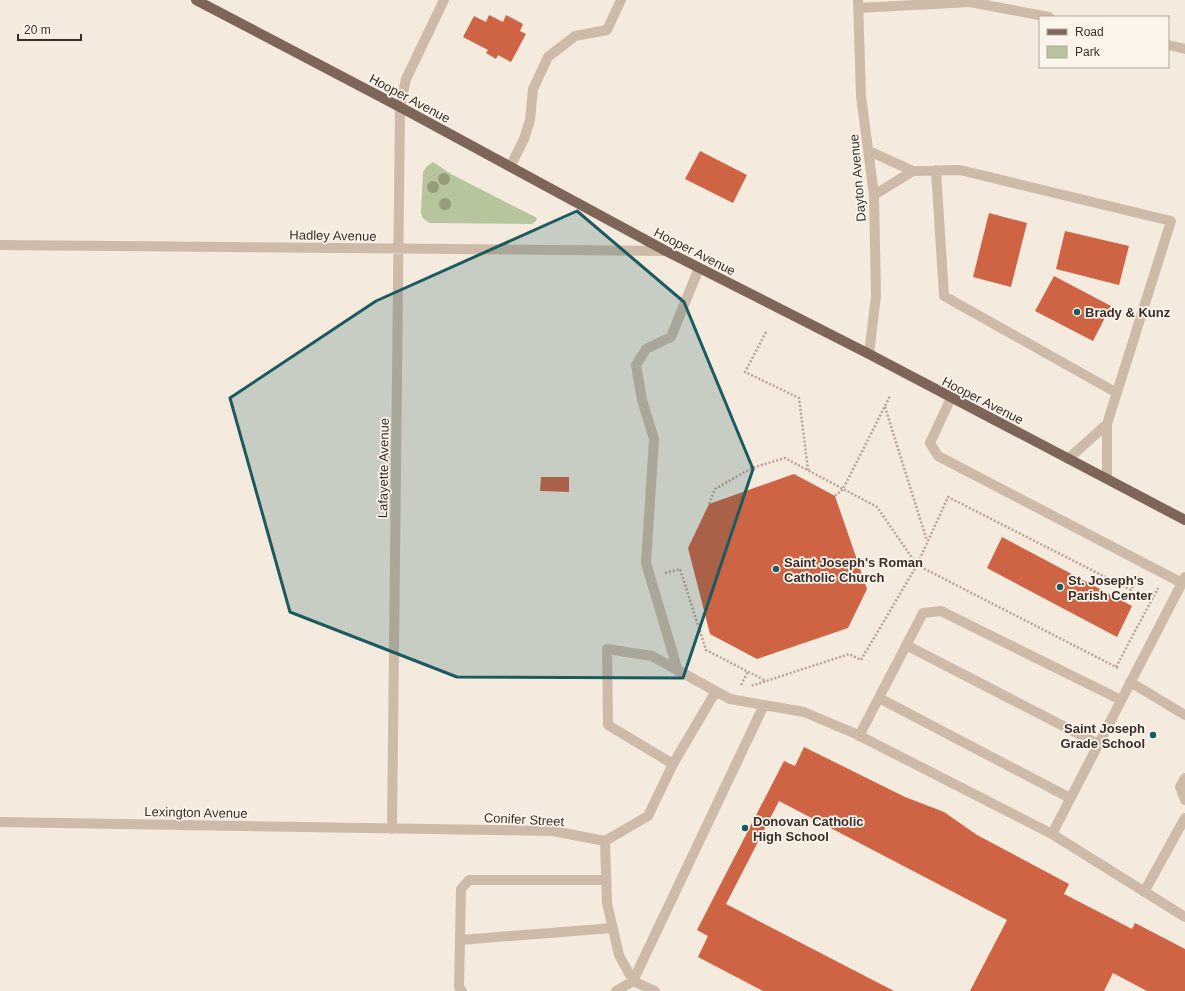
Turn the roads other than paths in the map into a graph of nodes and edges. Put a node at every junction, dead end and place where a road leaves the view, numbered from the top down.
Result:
1 (197, 0) edge
2 (444, 0) edge
3 (621, 0) edge
4 (858, 4) edge
5 (1044, 16) edge
6 (1169, 45) edge
7 (1185, 49) edge
8 (400, 107) junction
9 (869, 151) junction
10 (510, 167) junction
11 (936, 170) junction
12 (913, 171) junction
13 (874, 195) junction
14 (0, 244) edge
15 (398, 249) junction
16 (666, 251) junction
17 (699, 268) junction
18 (869, 354) junction
19 (1117, 393) junction
20 (951, 398) junction
21 (1107, 424) junction
22 (1068, 459) junction
23 (1107, 479) junction
24 (1185, 520) edge
25 (1183, 580) edge
26 (906, 646) junction
27 (678, 671) junction
28 (1130, 682) junction
29 (716, 692) junction
30 (879, 698) junction
31 (1121, 700) junction
32 (764, 705) junction
33 (1185, 715) edge
34 (859, 736) junction
35 (1098, 744) junction
36 (673, 764) junction
37 (1185, 778) edge
38 (1070, 798) junction
39 (1185, 800) edge
40 (1185, 818) edge
41 (0, 822) edge
42 (392, 829) junction
43 (1052, 834) junction
44 (605, 841) junction
45 (606, 880) junction
46 (1144, 892) junction
47 (1185, 917) edge
48 (613, 928) junction
49 (460, 940) junction
50 (633, 981) junction
51 (462, 991) edge
52 (616, 991) edge
53 (655, 991) edge

1 - 8 main road, Hooper Avenue
2 - 8 street, Lafayette Avenue
3 - 10 street
4 - 5 street
4 - 9 street, Dayton Avenue
6 - 7 street
8 - 10 main road, Hooper Avenue
8 - 15 street, Lafayette Avenue
9 - 12 street
9 - 13 street, Dayton Avenue
10 - 16 main road, Hooper Avenue
11 - 12 street
11 - 19 street
11 - 19 street
12 - 13 street
13 - 18 street, Dayton Avenue
14 - 15 street, Hadley Avenue
15 - 16 street, Hadley Avenue
15 - 42 street, Lafayette Avenue
16 - 17 main road, Hooper Avenue
17 - 18 main road, Hooper Avenue
17 - 27 street
18 - 20 main road, Hooper Avenue
19 - 21 street
20 - 22 main road, Hooper Avenue
20 - 25 street
21 - 22 street
21 - 23 street
22 - 23 main road, Hooper Avenue
23 - 24 main road, Hooper Avenue
25 - 28 street
26 - 30 street
26 - 31 street
26 - 35 street
27 - 29 street
27 - 36 street
28 - 31 street
28 - 33 street
29 - 32 street
29 - 36 street
30 - 34 street
30 - 38 street
31 - 35 street
32 - 34 street
32 - 50 street
34 - 43 street
35 - 38 street
36 - 44 street
37 - 39 street
38 - 43 street
40 - 46 street
41 - 42 street, Lexington Avenue
42 - 44 street, Conifer Street
43 - 46 street
44 - 45 street
45 - 48 street
45 - 49 street
46 - 47 street
48 - 49 street
48 - 50 street
49 - 51 street
50 - 52 street
50 - 53 street

